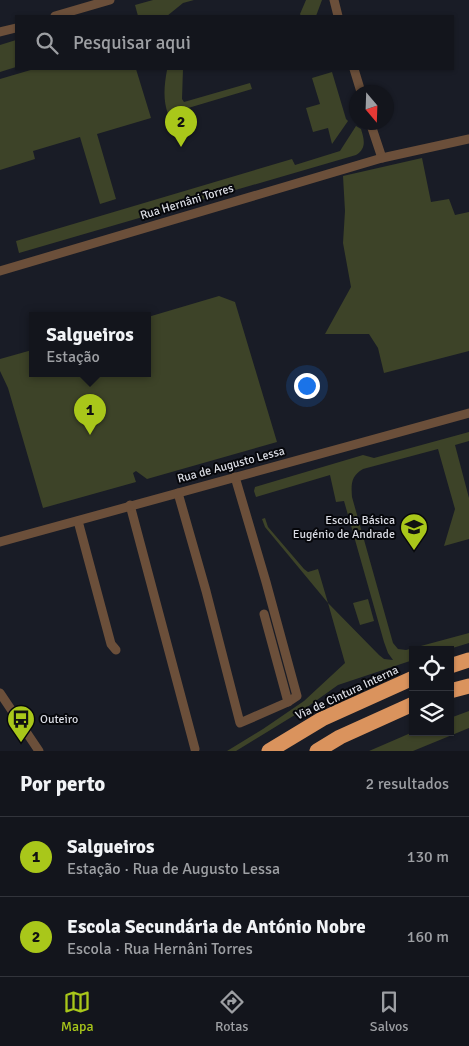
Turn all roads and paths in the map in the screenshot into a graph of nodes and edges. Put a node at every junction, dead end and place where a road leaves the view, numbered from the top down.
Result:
1 (110, 0) edge
2 (334, 0) edge
3 (58, 15) edge
4 (338, 15) edge
5 (15, 28) edge
6 (0, 32) edge
7 (354, 70) edge
8 (359, 85) edge
9 (373, 130) edge
10 (469, 139) edge
11 (382, 158) junction
12 (0, 271) edge
13 (469, 413) edge
14 (235, 477) junction
15 (178, 493) junction
16 (130, 505) junction
17 (78, 521) junction
18 (0, 542) edge
19 (264, 614) dead end
20 (116, 650) dead end
21 (469, 660) edge
22 (454, 665) edge
23 (409, 680) edge
24 (469, 686) edge
25 (453, 691) edge
26 (0, 693) edge
27 (288, 702) junction
28 (409, 706) edge
29 (195, 749) dead end
30 (38, 751) edge
31 (269, 751) edge
32 (317, 751) edge

1 - 3 street
2 - 4 street
5 - 6 street
7 - 8 street
9 - 11 street
10 - 11 street, Rua Hernâni Torres
11 - 12 street, Rua Hernâni Torres
13 - 14 street, Rua de Augusto Lessa
14 - 15 street, Rua de Augusto Lessa
14 - 27 street
15 - 16 street, Rua de Augusto Lessa
15 - 27 street
16 - 17 street, Rua de Augusto Lessa
16 - 29 street
17 - 18 street, Rua de Augusto Lessa
17 - 20 street
19 - 27 street
21 - 22 highway
23 - 31 highway, Via de Cintura Interna
24 - 25 highway
26 - 30 street
28 - 32 highway

